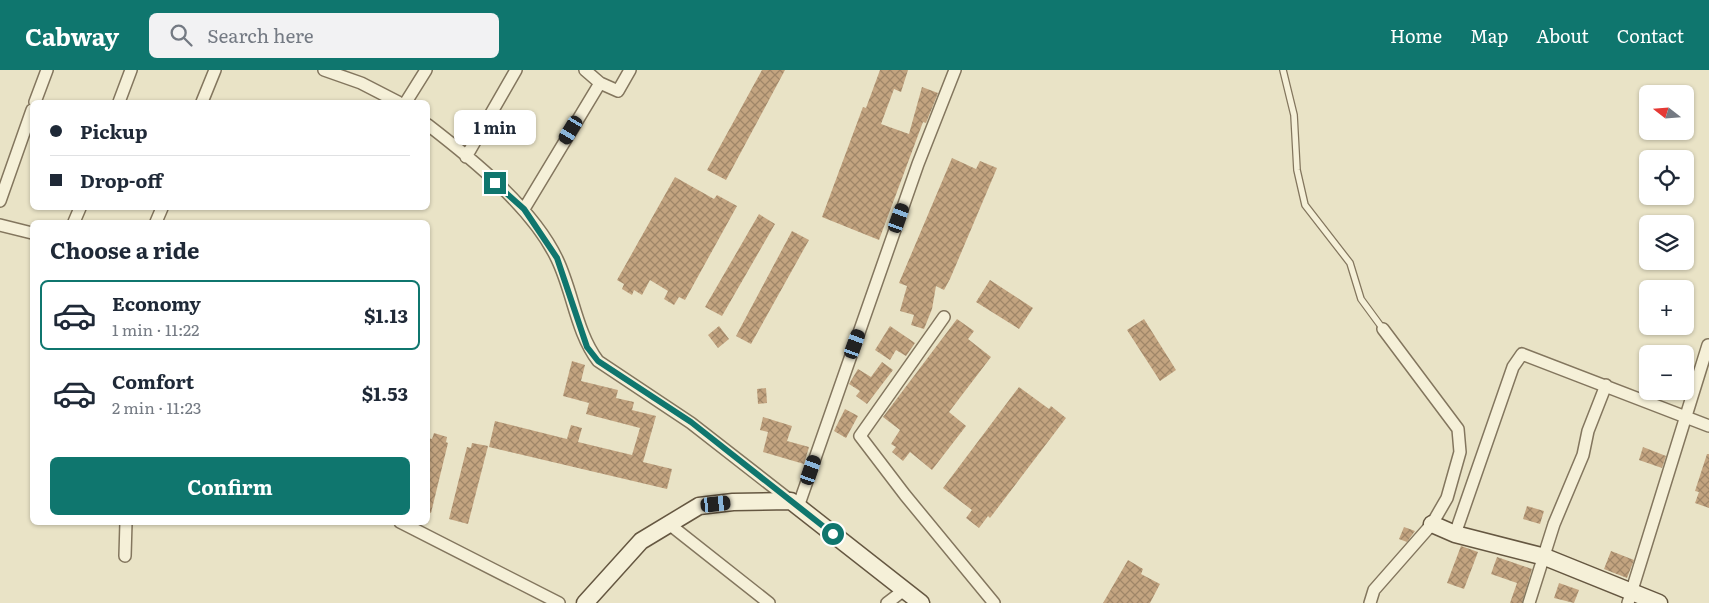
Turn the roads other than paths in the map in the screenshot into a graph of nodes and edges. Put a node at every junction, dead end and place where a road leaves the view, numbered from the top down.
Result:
1 (47, 70) edge
2 (131, 70) edge
3 (215, 70) edge
4 (324, 70) edge
5 (426, 70) edge
6 (516, 70) edge
7 (585, 70) edge
8 (630, 70) edge
9 (955, 70) edge
10 (1283, 70) edge
11 (345, 73) edge
12 (600, 83) junction
13 (36, 100) edge
14 (120, 100) edge
15 (203, 100) edge
16 (394, 100) edge
17 (407, 100) edge
18 (30, 116) edge
19 (430, 127) edge
20 (466, 157) junction
21 (0, 200) edge
22 (524, 209) junction
23 (0, 225) edge
24 (30, 232) edge
25 (944, 316) dead end
26 (1383, 329) joint
27 (1708, 345) edge
28 (1606, 385) junction
29 (1686, 418) junction
30 (1709, 426) edge
31 (794, 504) junction
32 (669, 524) junction
33 (1432, 524) junction
34 (126, 525) edge
35 (406, 525) edge
36 (1455, 534) junction
37 (125, 556) dead end
38 (1545, 556) junction
39 (904, 590) junction
40 (1630, 598) edge
41 (559, 603) edge
42 (584, 603) edge
43 (769, 603) edge
44 (887, 603) edge
45 (921, 603) edge
46 (994, 603) edge
47 (1370, 603) edge
48 (1529, 603) edge
49 (1659, 603) edge

1 - 13 street
2 - 14 street
3 - 15 street
4 - 11 street
5 - 17 street
6 - 20 street
7 - 12 street
8 - 12 street
9 - 31 street
10 - 26 lane
11 - 16 street
12 - 22 street
18 - 21 street
19 - 20 street
20 - 22 street
22 - 31 street
23 - 24 street
25 - 46 street
26 - 33 street
27 - 29 street
28 - 29 street
28 - 36 street
28 - 38 street
29 - 30 street
29 - 40 street
31 - 32 street
31 - 39 street
32 - 42 street
32 - 43 street
33 - 36 street
33 - 47 street
34 - 37 street
35 - 41 street
36 - 38 street
38 - 40 street
38 - 48 street
39 - 44 street
39 - 45 street
40 - 49 street

